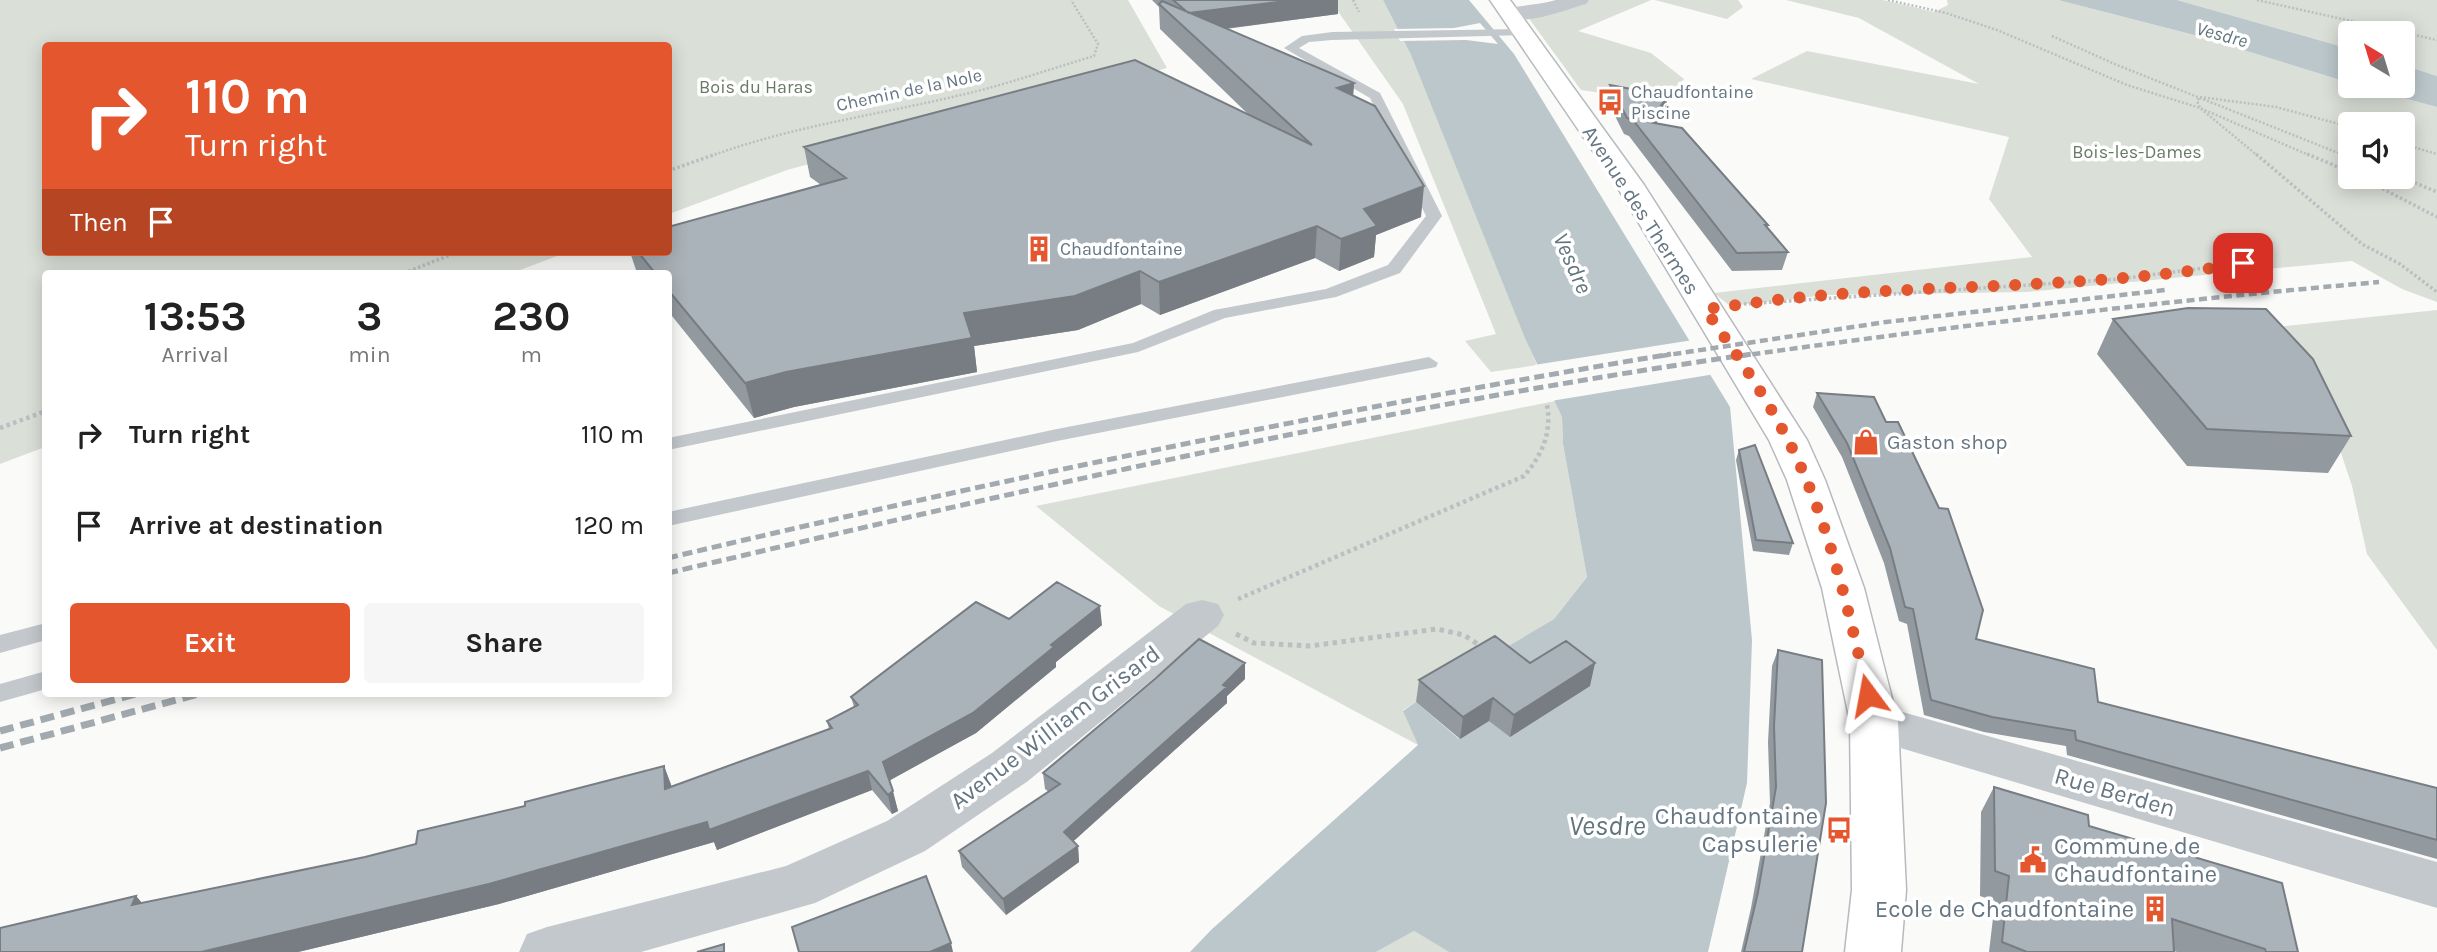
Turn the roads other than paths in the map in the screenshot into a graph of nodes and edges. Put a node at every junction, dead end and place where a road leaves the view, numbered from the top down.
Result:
1 (1579, 0) edge
2 (1505, 20) edge
3 (1429, 363) dead end
4 (672, 443) edge
5 (672, 518) edge
6 (1202, 615) road end
7 (42, 632) edge
8 (0, 644) edge
9 (42, 681) edge
10 (0, 693) edge
11 (1874, 722) junction
12 (2437, 885) edge
13 (547, 952) edge
14 (1873, 952) edge

1 - 2 street
2 - 4 lane
2 - 11 main road, Avenue des Thermes
3 - 5 lane
6 - 13 street, Avenue William Grisard
7 - 8 lane
9 - 10 lane
11 - 12 street, Rue Berden
11 - 14 main road, Avenue des Thermes

